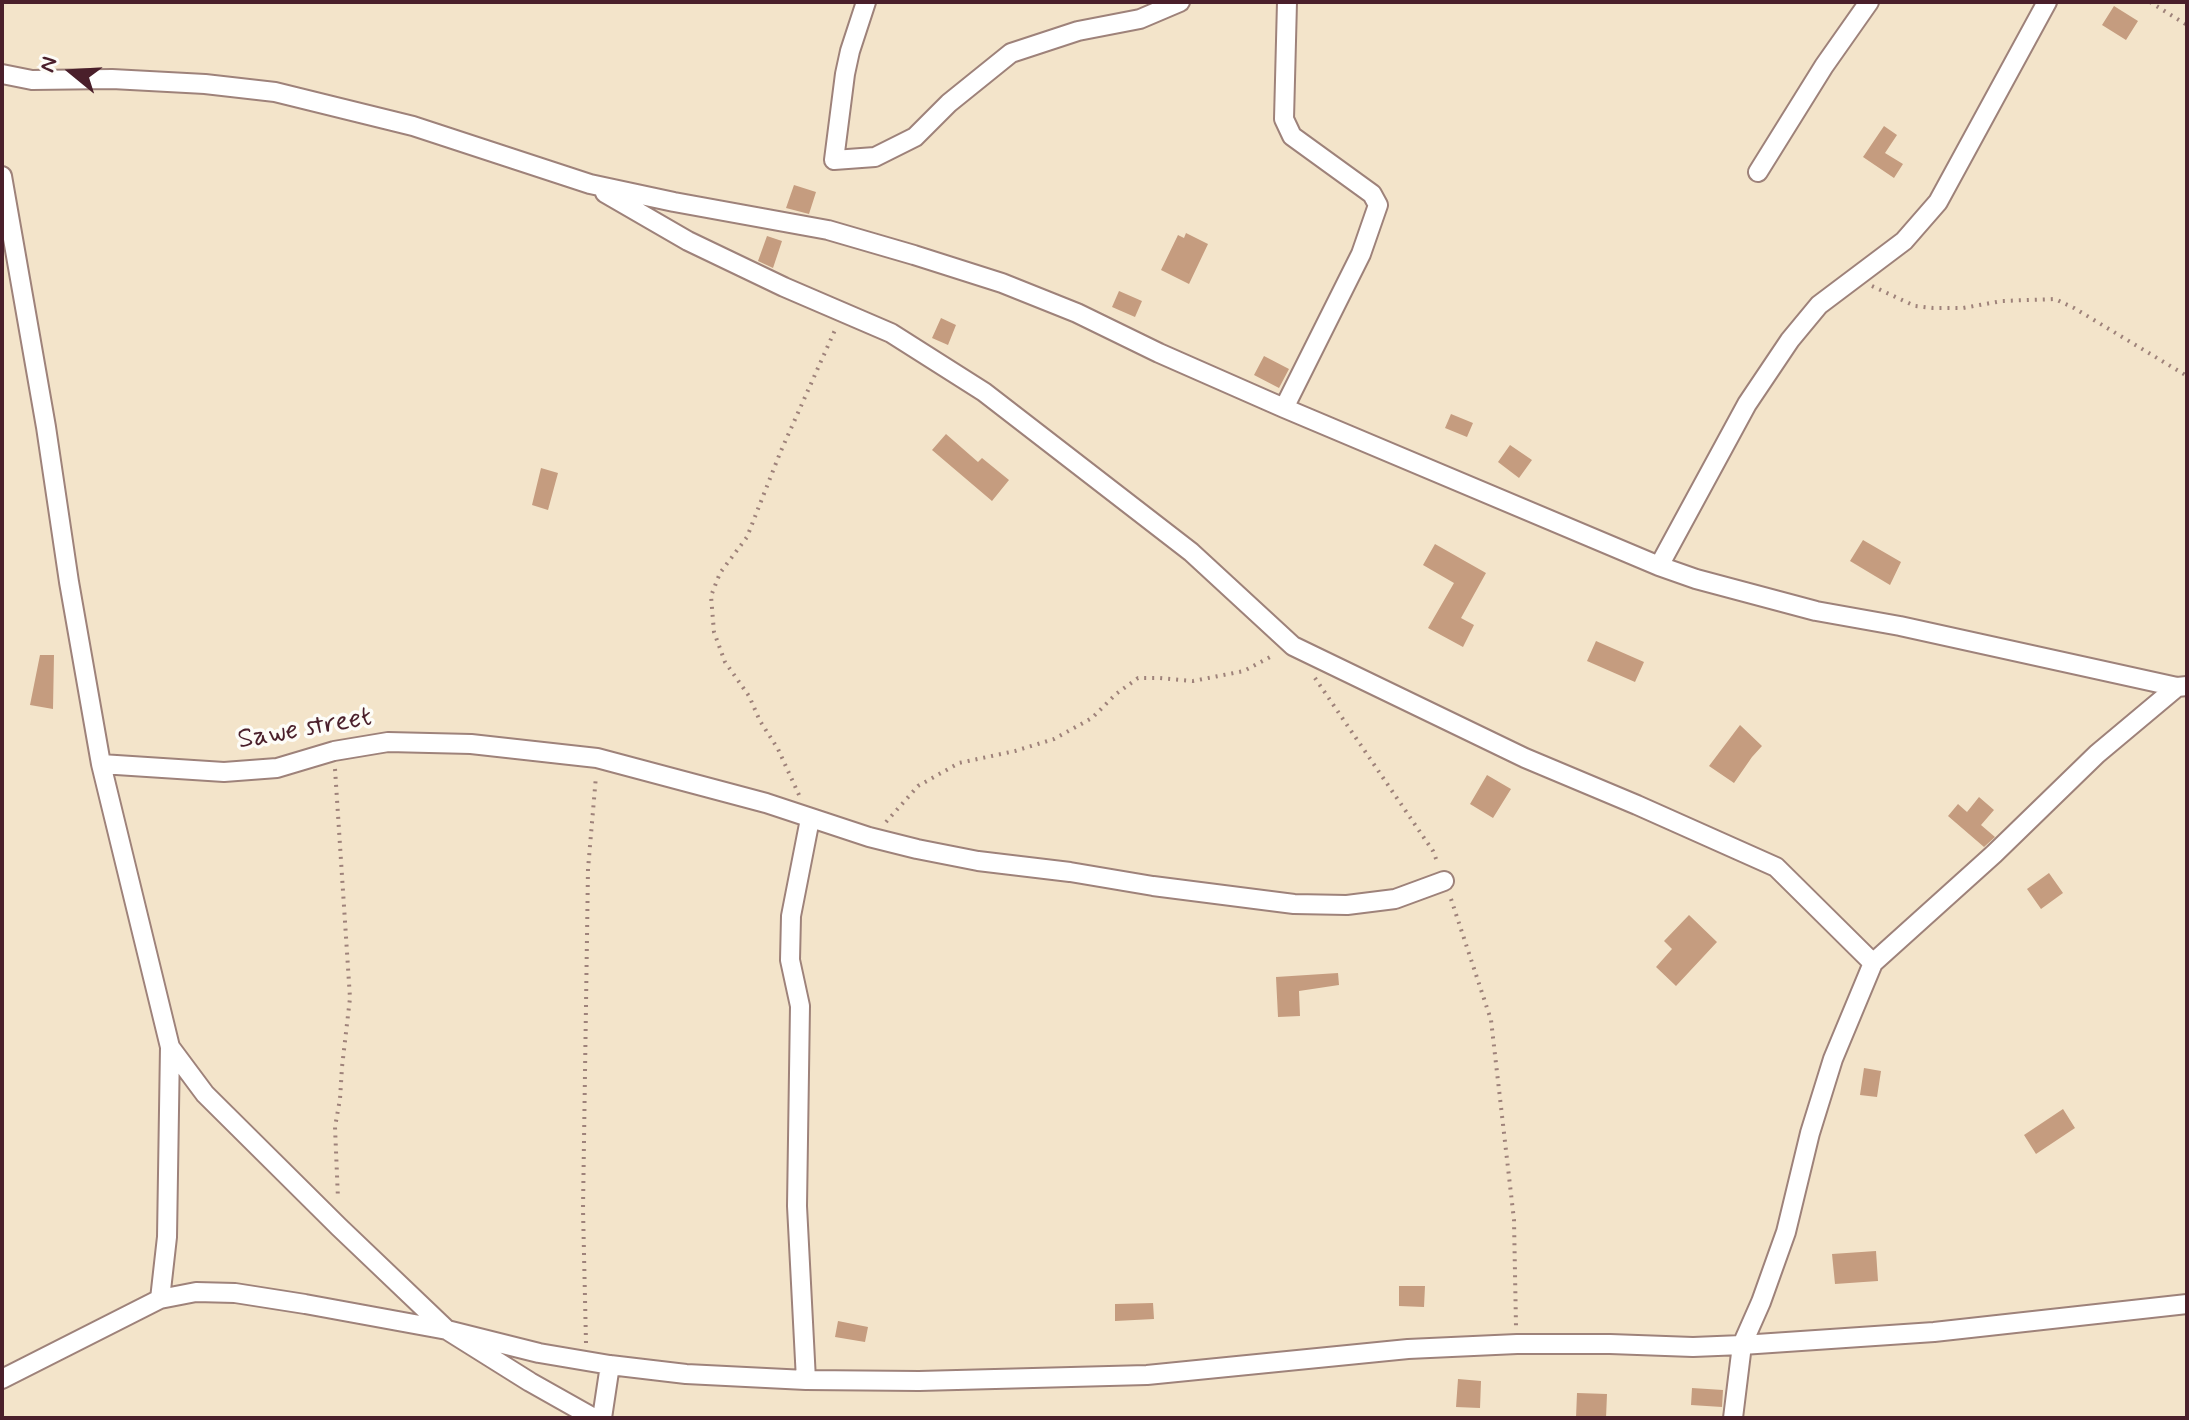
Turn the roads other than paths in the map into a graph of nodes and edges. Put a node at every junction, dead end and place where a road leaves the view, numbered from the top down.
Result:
1 (866, 2) edge
2 (1180, 2) edge
3 (1287, 2) edge
4 (1869, 2) edge
5 (2047, 2) edge
6 (2, 75) edge
7 (1758, 172) dead end
8 (2, 176) edge
9 (590, 184) junction
10 (1284, 408) junction
11 (1659, 566) junction
12 (2182, 686) edge
13 (101, 764) junction
14 (810, 819) junction
15 (1444, 881) road end
16 (1873, 963) junction
17 (170, 1047) junction
18 (160, 1299) junction
19 (2187, 1304) edge
20 (447, 1330) junction
21 (1742, 1345) junction
22 (610, 1365) junction
23 (2, 1379) edge
24 (806, 1380) junction
25 (594, 1418) edge
26 (602, 1418) edge
27 (1733, 1418) edge

1 - 2 street
3 - 10 street
4 - 7 street
5 - 11 street
6 - 9 street
8 - 13 street
9 - 10 street
9 - 16 street
10 - 11 street
11 - 12 street
12 - 16 street
13 - 14 street, Sawe street
13 - 17 street
14 - 15 street, Sawe street
14 - 24 street
16 - 21 street
17 - 18 street
17 - 20 street
18 - 20 street
18 - 23 street
19 - 21 street
20 - 22 street
20 - 25 street
21 - 24 street
21 - 27 street
22 - 24 street
22 - 26 street

